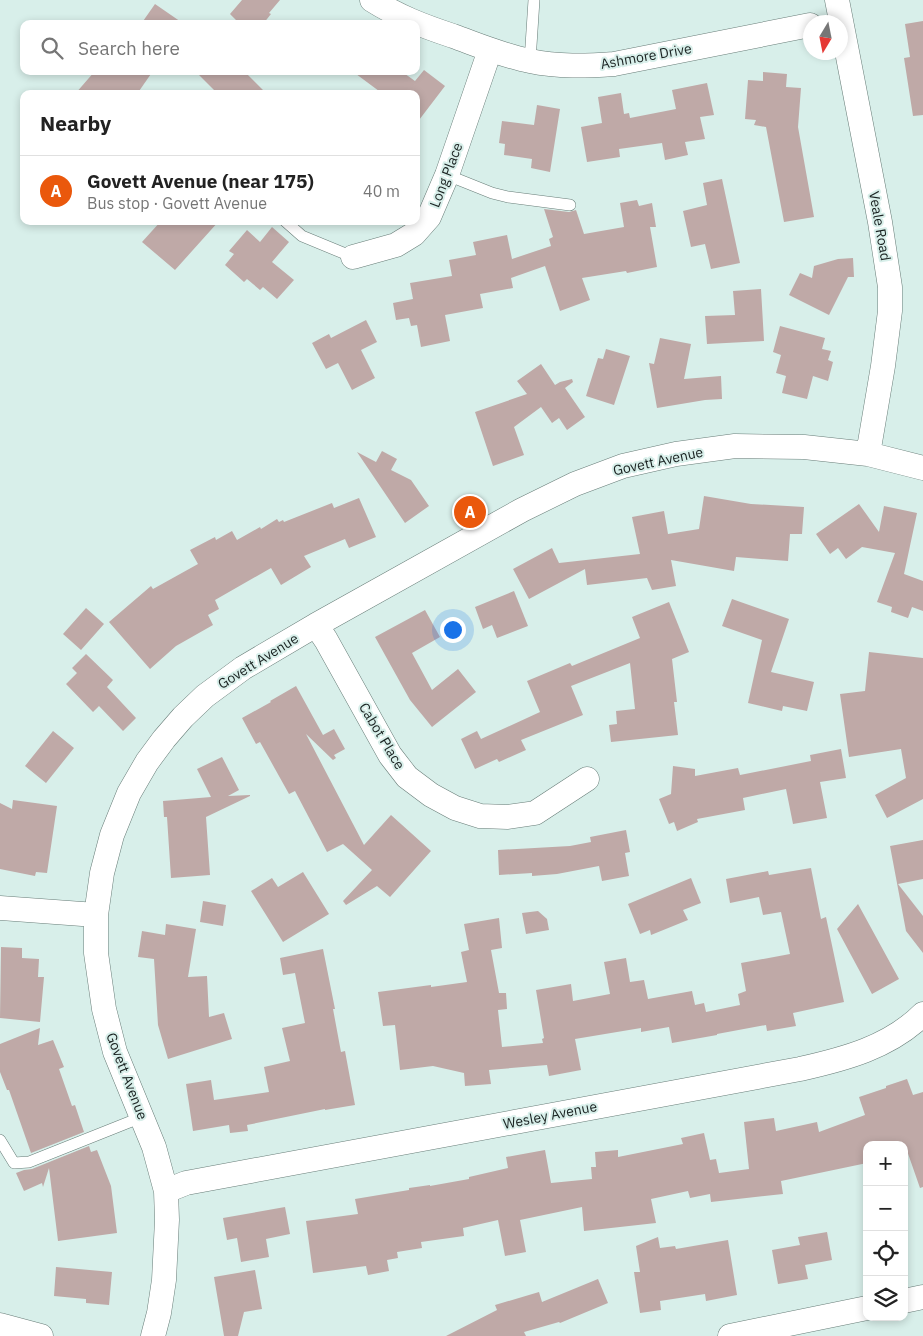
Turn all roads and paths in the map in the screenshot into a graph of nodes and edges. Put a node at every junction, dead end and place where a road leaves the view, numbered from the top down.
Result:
1 (372, 0) edge
2 (534, 0) edge
3 (834, 14) edge
4 (409, 20) edge
5 (420, 24) edge
6 (803, 26) edge
7 (490, 50) junction
8 (530, 61) junction
9 (447, 175) junction
10 (570, 205) dead end
11 (290, 225) edge
12 (353, 257) joint
13 (868, 454) junction
14 (923, 468) edge
15 (316, 625) junction
16 (587, 779) dead end
17 (0, 908) edge
18 (96, 915) junction
19 (923, 1014) edge
20 (142, 1117) junction
21 (0, 1140) edge
22 (166, 1192) junction
23 (923, 1297) edge
24 (908, 1300) edge
25 (863, 1309) edge
26 (0, 1325) edge
27 (40, 1336) edge
28 (153, 1336) edge
29 (734, 1336) edge

1 - 4 street, Ashmore Drive
2 - 8 lane
3 - 13 street, Veale Road
5 - 7 street, Ashmore Drive
6 - 8 street, Ashmore Drive
7 - 8 street, Ashmore Drive
7 - 9 street, Long Place
9 - 10 lane
9 - 12 street, Long Place
11 - 12 lane
13 - 14 street, Govett Avenue
13 - 15 street, Govett Avenue
15 - 16 street, Cabot Place
15 - 18 street, Govett Avenue
17 - 18 street
18 - 20 street, Govett Avenue
19 - 22 street, Wesley Avenue
20 - 21 lane
20 - 22 street, Govett Avenue
22 - 28 street, Govett Avenue
23 - 24 street
25 - 29 street
26 - 27 street

